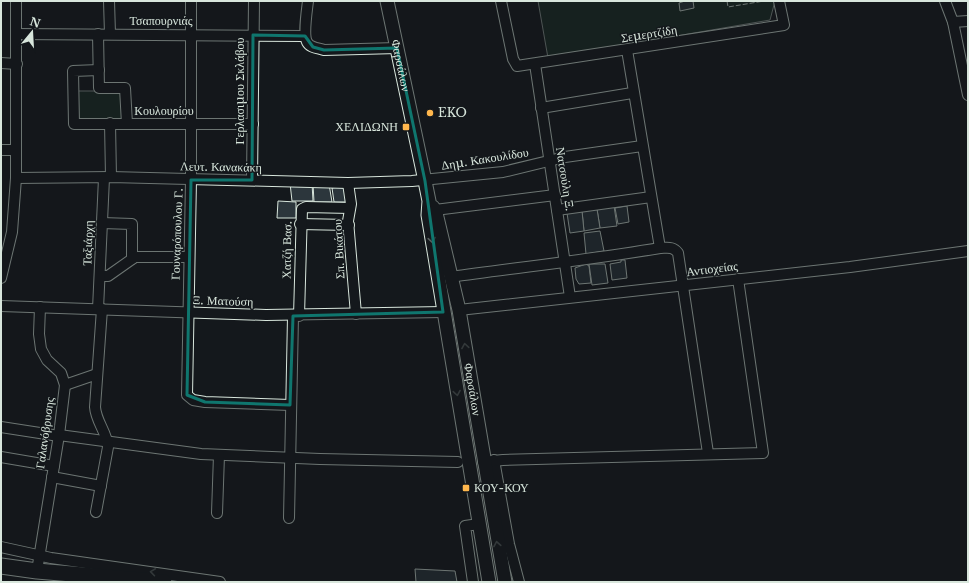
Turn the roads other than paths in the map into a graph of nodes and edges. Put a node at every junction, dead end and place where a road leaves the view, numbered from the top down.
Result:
1 (16, 1) edge
2 (109, 1) edge
3 (191, 1) edge
4 (254, 1) edge
5 (308, 1) edge
6 (387, 1) edge
7 (501, 1) edge
8 (779, 1) edge
9 (945, 1) edge
10 (968, 21) edge
11 (953, 22) junction
12 (16, 34) junction
13 (98, 34) junction
14 (110, 34) junction
15 (191, 35) junction
16 (253, 35) junction
17 (305, 36) junction
18 (397, 48) junction
19 (626, 50) junction
20 (1, 63) edge
21 (17, 64) junction
22 (535, 64) junction
23 (99, 70) junction
24 (632, 93) junction
25 (968, 95) edge
26 (541, 108) junction
27 (110, 123) junction
28 (126, 124) junction
29 (191, 124) junction
30 (253, 124) junction
31 (642, 146) junction
32 (1, 150) edge
33 (16, 150) junction
34 (549, 161) junction
35 (16, 178) junction
36 (107, 178) junction
37 (191, 180) junction
38 (252, 180) junction
39 (425, 181) junction
40 (348, 182) junction
41 (555, 194) junction
42 (651, 196) junction
43 (432, 205) junction
44 (350, 208) junction
45 (557, 210) junction
46 (102, 223) junction
47 (300, 224) junction
48 (349, 224) junction
49 (1, 232) edge
50 (12, 232) junction
51 (660, 248) junction
52 (968, 251) edge
53 (189, 257) junction
54 (132, 259) junction
55 (566, 262) junction
56 (100, 276) junction
57 (450, 277) junction
58 (1, 278) edge
59 (738, 279) junction
60 (683, 286) junction
61 (570, 297) junction
62 (1, 306) edge
63 (40, 306) junction
64 (100, 309) junction
65 (459, 310) junction
66 (187, 312) junction
67 (443, 312) junction
68 (356, 314) junction
69 (296, 316) junction
70 (97, 374) junction
71 (65, 385) junction
72 (290, 405) junction
73 (1, 427) edge
74 (59, 435) junction
75 (108, 442) junction
76 (708, 454) junction
77 (219, 455) junction
78 (1, 458) edge
79 (290, 458) junction
80 (489, 461) junction
81 (458, 462) dead end
82 (54, 466) junction
83 (52, 477) junction
84 (101, 486) junction
85 (96, 512) dead end
86 (217, 513) dead end
87 (289, 518) dead end
88 (479, 524) junction
89 (1, 547) edge
90 (39, 556) junction
91 (1, 566) edge
92 (37, 571) junction
93 (79, 582) edge
94 (164, 582) edge
95 (220, 582) edge
96 (473, 582) edge
97 (489, 582) edge
98 (505, 582) edge
99 (519, 582) edge

1 - 12 street
2 - 14 street
3 - 15 street, Γουναρόπουλου Γ.
4 - 16 street, Γερλασιμου Σκλάβου
5 - 17 street
6 - 18 main road, Φαρσάλων
7 - 22 street, Σεμερτζίδη
8 - 19 street, Σεμερτζίδη
9 - 11 street
10 - 11 street
11 - 25 street
12 - 13 street, Τσαπουρνιάς
12 - 21 street
13 - 14 street, Τσαπουρνιάς
13 - 23 street
14 - 15 street, Τσαπουρνιάς
15 - 16 street, Τσαπουρνιάς
15 - 29 street, Γουναρόπουλου Γ.
16 - 17 street, Τσαπουρνιάς
16 - 30 street, Γερλασιμου Σκλάβου
17 - 18 street
18 - 39 main road, Φαρσάλων
19 - 22 street, Σεμερτζίδη
19 - 24 street
20 - 21 street
21 - 33 street
22 - 26 street, Νατσούλη Ξ.
23 - 27 street, Κουλουρίου
23 - 28 street
24 - 26 street
24 - 31 street
26 - 34 street, Νατσούλη Ξ.
27 - 28 street, Κουλουρίου
27 - 36 street, Ταξιάρχη
28 - 29 street, Κουλουρίου
29 - 30 street, Κουλουρίου
29 - 37 street, Γουναρόπουλου Γ.
30 - 38 street, Γερλασιμου Σκλάβου
31 - 34 street, Δημ. Κακουλίδου
31 - 42 street
32 - 33 street
33 - 35 street
34 - 39 street, Δημ. Κακουλίδου
34 - 41 street, Νατσούλη Ξ.
35 - 36 street, Λευτ. Κανακάκη
35 - 50 street
36 - 37 street, Λευτ. Κανακάκη
36 - 46 street, Ταξιάρχη
37 - 38 street, Λευτ. Κανακάκη
37 - 53 street, Γουναρόπουλου Γ.
38 - 40 street, Λευτ. Κανακάκη
39 - 40 street, Λευτ. Κανακάκη
39 - 43 main road, Φαρσάλων
40 - 44 street, Σπ. Βικάτου
41 - 43 street
41 - 45 street, Νατσούλη Ξ.
42 - 45 street
42 - 51 street
43 - 57 main road, Φαρσάλων
43 -> 67 main road, Φαρσάλων
44 - 47 street, Χατζή Βασ.
44 - 48 street, Σπ. Βικάτου
45 - 55 street, Νατσούλη Ξ.
46 - 54 street
46 - 56 street, Ταξιάρχη
47 - 48 street
47 - 69 street, Χατζή Βασ.
48 - 68 street, Σπ. Βικάτου
49 - 50 street
50 - 58 street
51 - 55 street
51 - 60 street
52 - 59 street, Αντιοχείας
53 - 54 street
53 - 66 street, Γουναρόπουλου Γ.
54 - 56 street
55 - 57 street
55 - 61 street, Νατσούλη Ξ.
56 - 64 street, Ταξιάρχη
57 - 65 main road, Φαρσάλων
59 - 60 street, Αντιοχείας
59 - 76 street
60 - 61 street, Αντιοχείας
60 - 76 street
61 - 65 street, Αντιοχείας
62 - 63 street, Ξ. Ματούση
63 - 64 street, Ξ. Ματούση
63 - 71 street, Γαλανόβρυσης
64 - 66 street, Ξ. Ματούση
64 - 70 street, Ταξιάρχη
80 -> 65 main road, Φαρσάλων
66 - 69 street, Ξ. Ματούση
66 - 72 street, Γουναρόπουλου Γ.
67 - 68 street, Ξ. Ματούση
67 -> 88 main road, Φαρσάλων
68 - 69 street, Ξ. Ματούση
69 - 72 street, Χατζή Βασ.
70 - 71 street
70 - 75 street, Ταξιάρχη
71 - 74 street, Γαλανόβρυσης
72 - 79 street, Χατζή Βασ.
73 - 74 street
74 - 75 street
74 - 82 street, Γαλανόβρυσης
75 - 77 street
75 - 84 street
76 - 80 street
77 - 79 street
77 - 86 street
78 - 82 street
79 - 81 street
79 - 87 street, Χατζή Βασ.
98 -> 80 main road, Φαρσάλων
80 - 99 street
82 - 83 street, Γαλανόβρυσης
83 - 84 street
83 - 90 street, Γαλανόβρυσης
84 - 85 street
88 - 96 street
88 - 97 main road, Φαρσάλων
89 - 90 street
90 - 92 street, Γαλανόβρυσης
95 -> 90 street
91 - 92 highway
92 - 93 highway
92 - 94 highway

